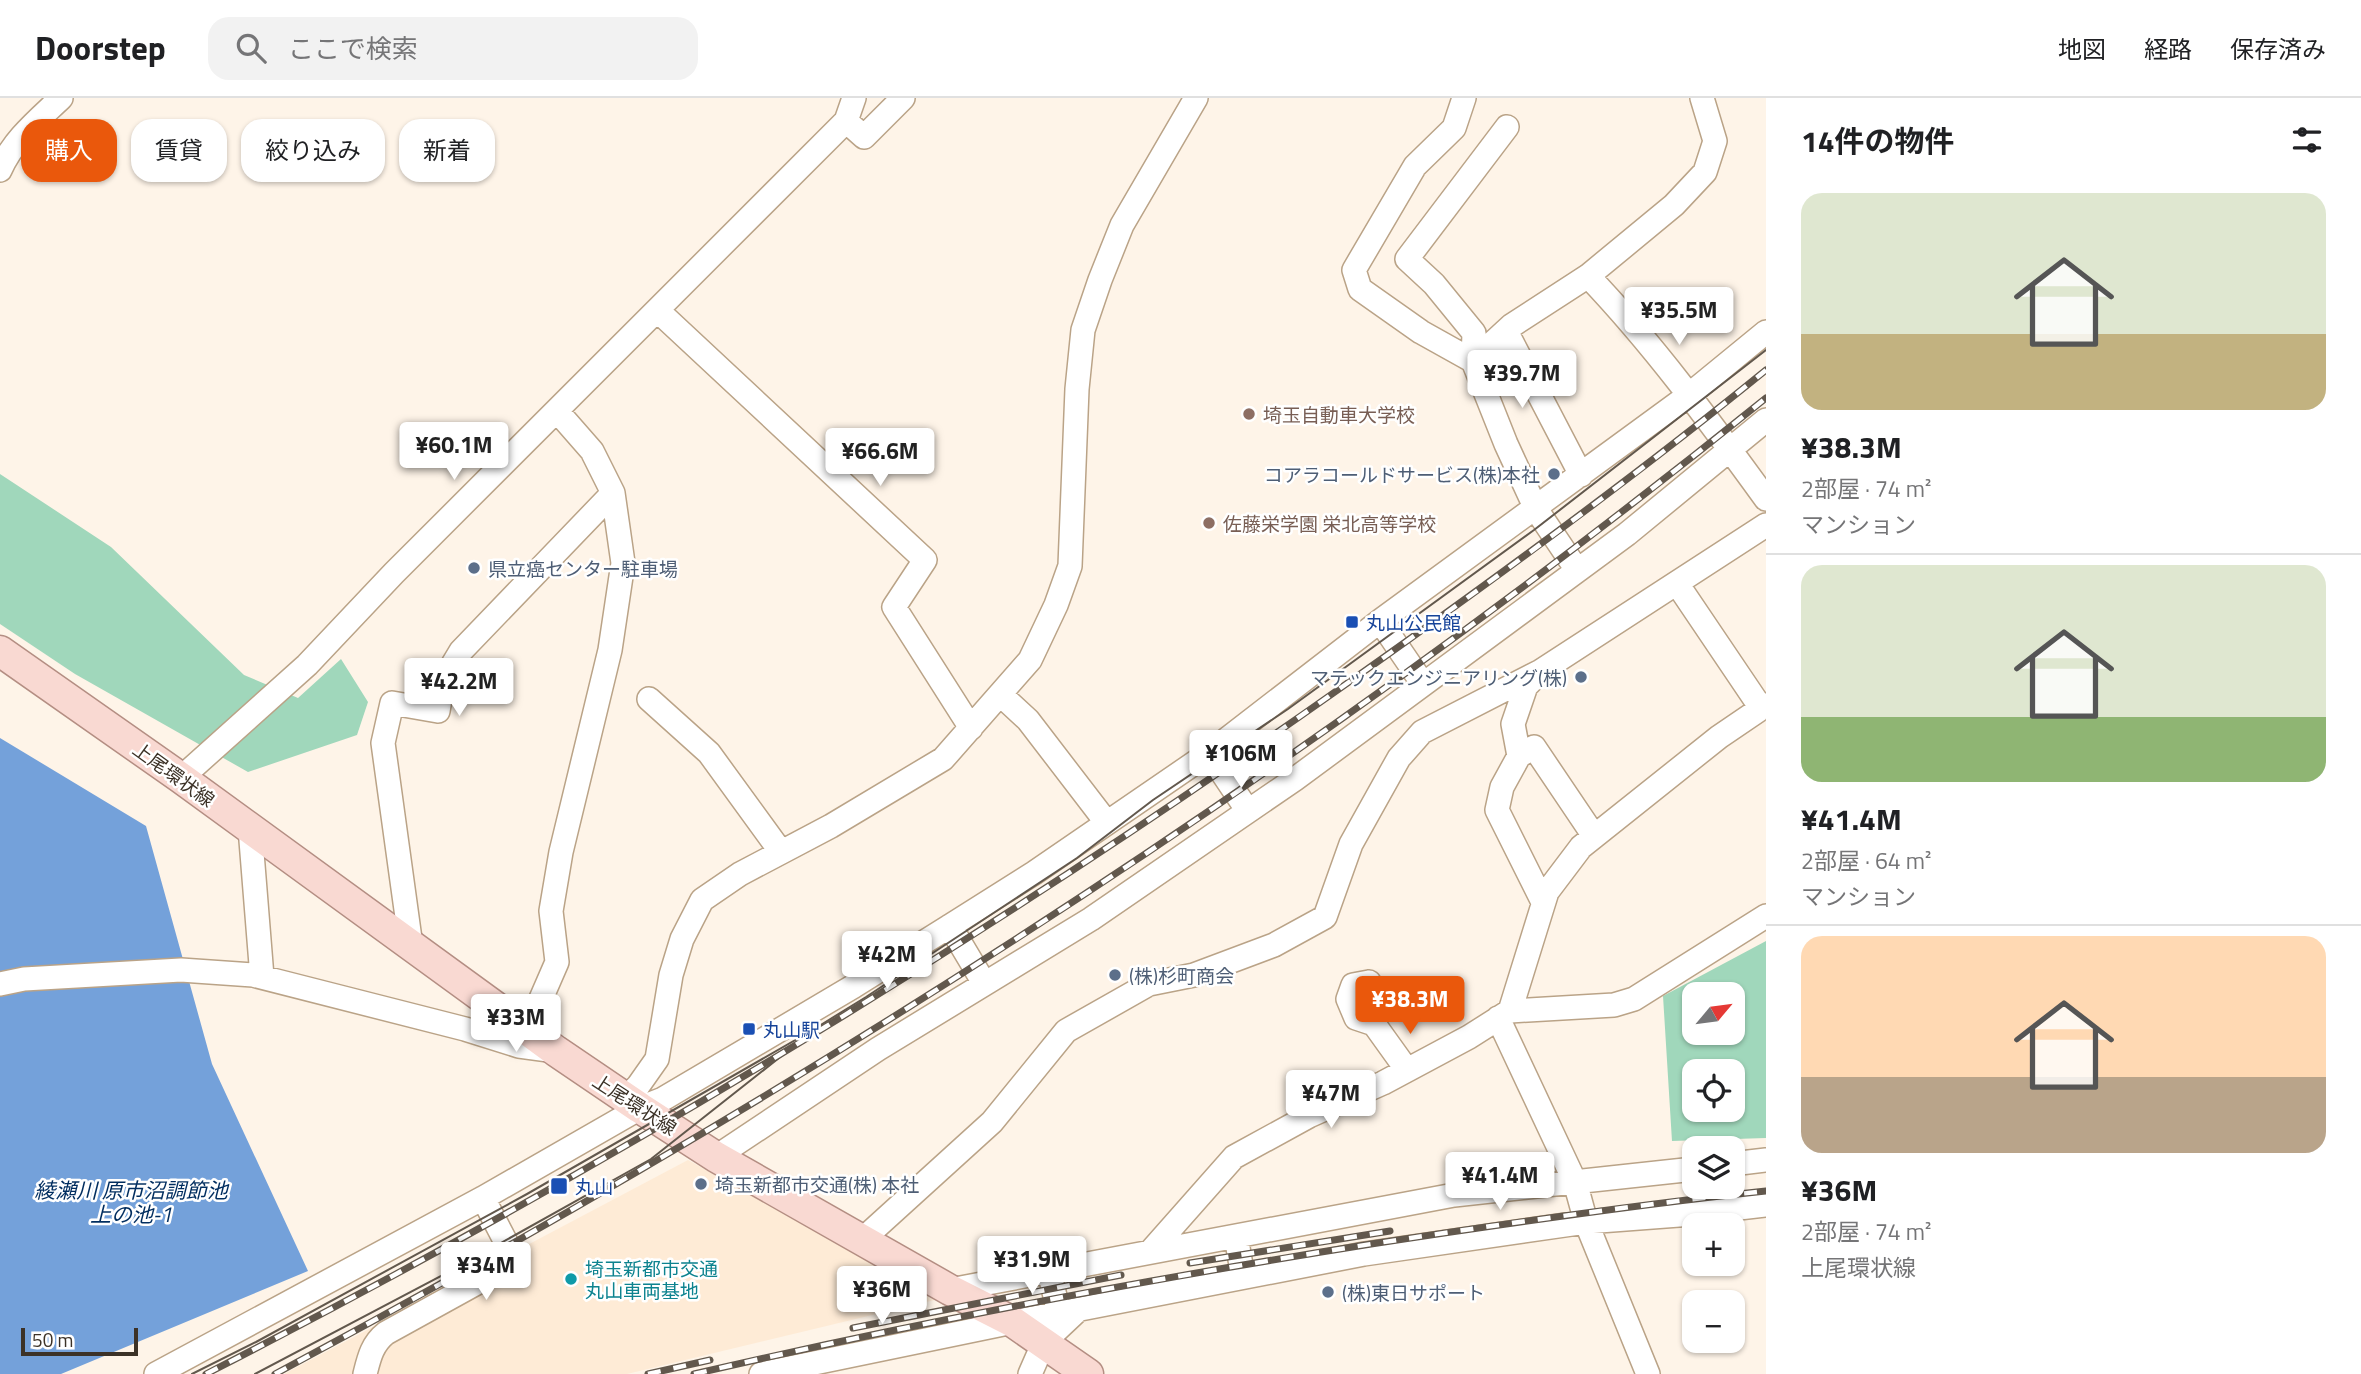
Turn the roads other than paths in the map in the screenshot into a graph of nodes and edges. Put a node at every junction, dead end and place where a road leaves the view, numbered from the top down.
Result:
1 (61, 98) edge
2 (854, 98) edge
3 (903, 98) edge
4 (1196, 98) edge
5 (1464, 98) edge
6 (1702, 98) edge
7 (846, 121) junction
8 (1507, 127) dead end
9 (0, 170) edge
10 (1588, 276) junction
11 (657, 310) junction
12 (1506, 331) junction
13 (1766, 332) edge
14 (1473, 361) junction
15 (1689, 395) junction
16 (557, 411) junction
17 (1766, 420) edge
18 (1731, 450) junction
19 (1581, 475) junction
20 (613, 493) junction
21 (1766, 499) edge
22 (1536, 509) junction
23 (1766, 525) edge
24 (1577, 570) junction
25 (1682, 591) dead end
26 (1380, 621) junction
27 (0, 651) edge
28 (1541, 671) junction
29 (1423, 684) junction
30 (1001, 695) junction
31 (649, 699) dead end
32 (1764, 707) edge
33 (971, 728) junction
34 (1209, 753) junction
35 (1519, 756) junction
36 (181, 778) junction
37 (1248, 811) junction
38 (1107, 823) junction
39 (250, 828) junction
40 (1594, 836) junction
41 (781, 852) junction
42 (1543, 902) junction
43 (1766, 916) edge
44 (950, 926) junction
45 (411, 946) junction
46 (262, 977) junction
47 (984, 983) junction
48 (0, 984) edge
49 (1504, 1015) junction
50 (1374, 1024) dead end
51 (527, 1031) junction
52 (556, 1051) junction
53 (1408, 1070) junction
54 (633, 1103) junction
55 (716, 1157) junction
56 (1766, 1160) edge
57 (1745, 1162) edge
58 (1682, 1170) edge
59 (1575, 1182) junction
60 (486, 1205) junction
61 (1766, 1205) edge
62 (1586, 1222) junction
63 (1236, 1236) junction
64 (862, 1240) junction
65 (1150, 1252) junction
66 (1049, 1271) junction
67 (1243, 1277) junction
68 (950, 1290) junction
69 (1069, 1311) junction
70 (1013, 1322) junction
71 (1044, 1342) junction
72 (813, 1368) edge
73 (156, 1374) edge
74 (365, 1374) edge
75 (761, 1374) edge
76 (1030, 1374) edge
77 (1088, 1374) edge
78 (1648, 1374) edge

1 - 9 street
2 - 7 street
3 - 7 street
4 - 30 street
5 - 14 street
6 - 10 street
7 - 11 street
8 - 14 street
10 - 12 street
10 - 15 street
11 - 16 street
11 - 33 street
12 - 14 street
12 - 19 street
13 - 15 street
14 - 22 street
15 - 18 street
15 - 19 street
16 - 20 street
16 - 36 street
17 - 18 street
18 - 21 street
18 - 24 street
19 - 22 street
20 - 45 street
20 - 51 street
22 - 24 street
22 - 26 street
23 - 28 street
24 - 29 street
25 - 32 street
26 - 29 street
26 - 34 street
27 - 36 main road, 上尾環状線
28 - 35 street
28 - 64 street
29 - 37 street
30 - 33 street
30 - 38 street
31 - 41 street
32 - 40 street
33 - 41 street
34 - 37 street
34 - 38 street
35 - 40 street
35 - 42 street
36 - 39 main road, 上尾環状線
37 - 47 street
38 - 44 street
39 - 45 main road, 上尾環状線
39 - 46 street
40 - 42 street
41 - 54 street
42 - 49 street
43 - 49 street
44 - 47 street
44 - 54 street
45 - 51 main road, 上尾環状線
46 - 48 street
46 - 52 street
47 - 55 street
49 - 53 street
49 - 59 street
50 - 53 street
51 - 52 main road, 上尾環状線
52 - 54 main road, 上尾環状線
53 - 65 street
54 - 55 main road, 上尾環状線
54 - 60 street
55 - 64 main road, 上尾環状線
56 - 57 street
58 - 59 street
59 - 62 street
59 - 63 street
60 - 73 street
60 - 74 street
61 - 62 street
62 - 67 street
62 - 78 street
63 - 65 street
63 - 67 street
64 - 68 main road, 上尾環状線
65 - 66 street
66 - 68 street
66 - 69 street
67 - 69 street
68 - 70 main road, 上尾環状線
69 - 70 street
69 - 71 street
70 - 71 main road, 上尾環状線
70 - 72 street
71 - 76 street
71 - 77 main road, 上尾環状線
72 - 75 street

